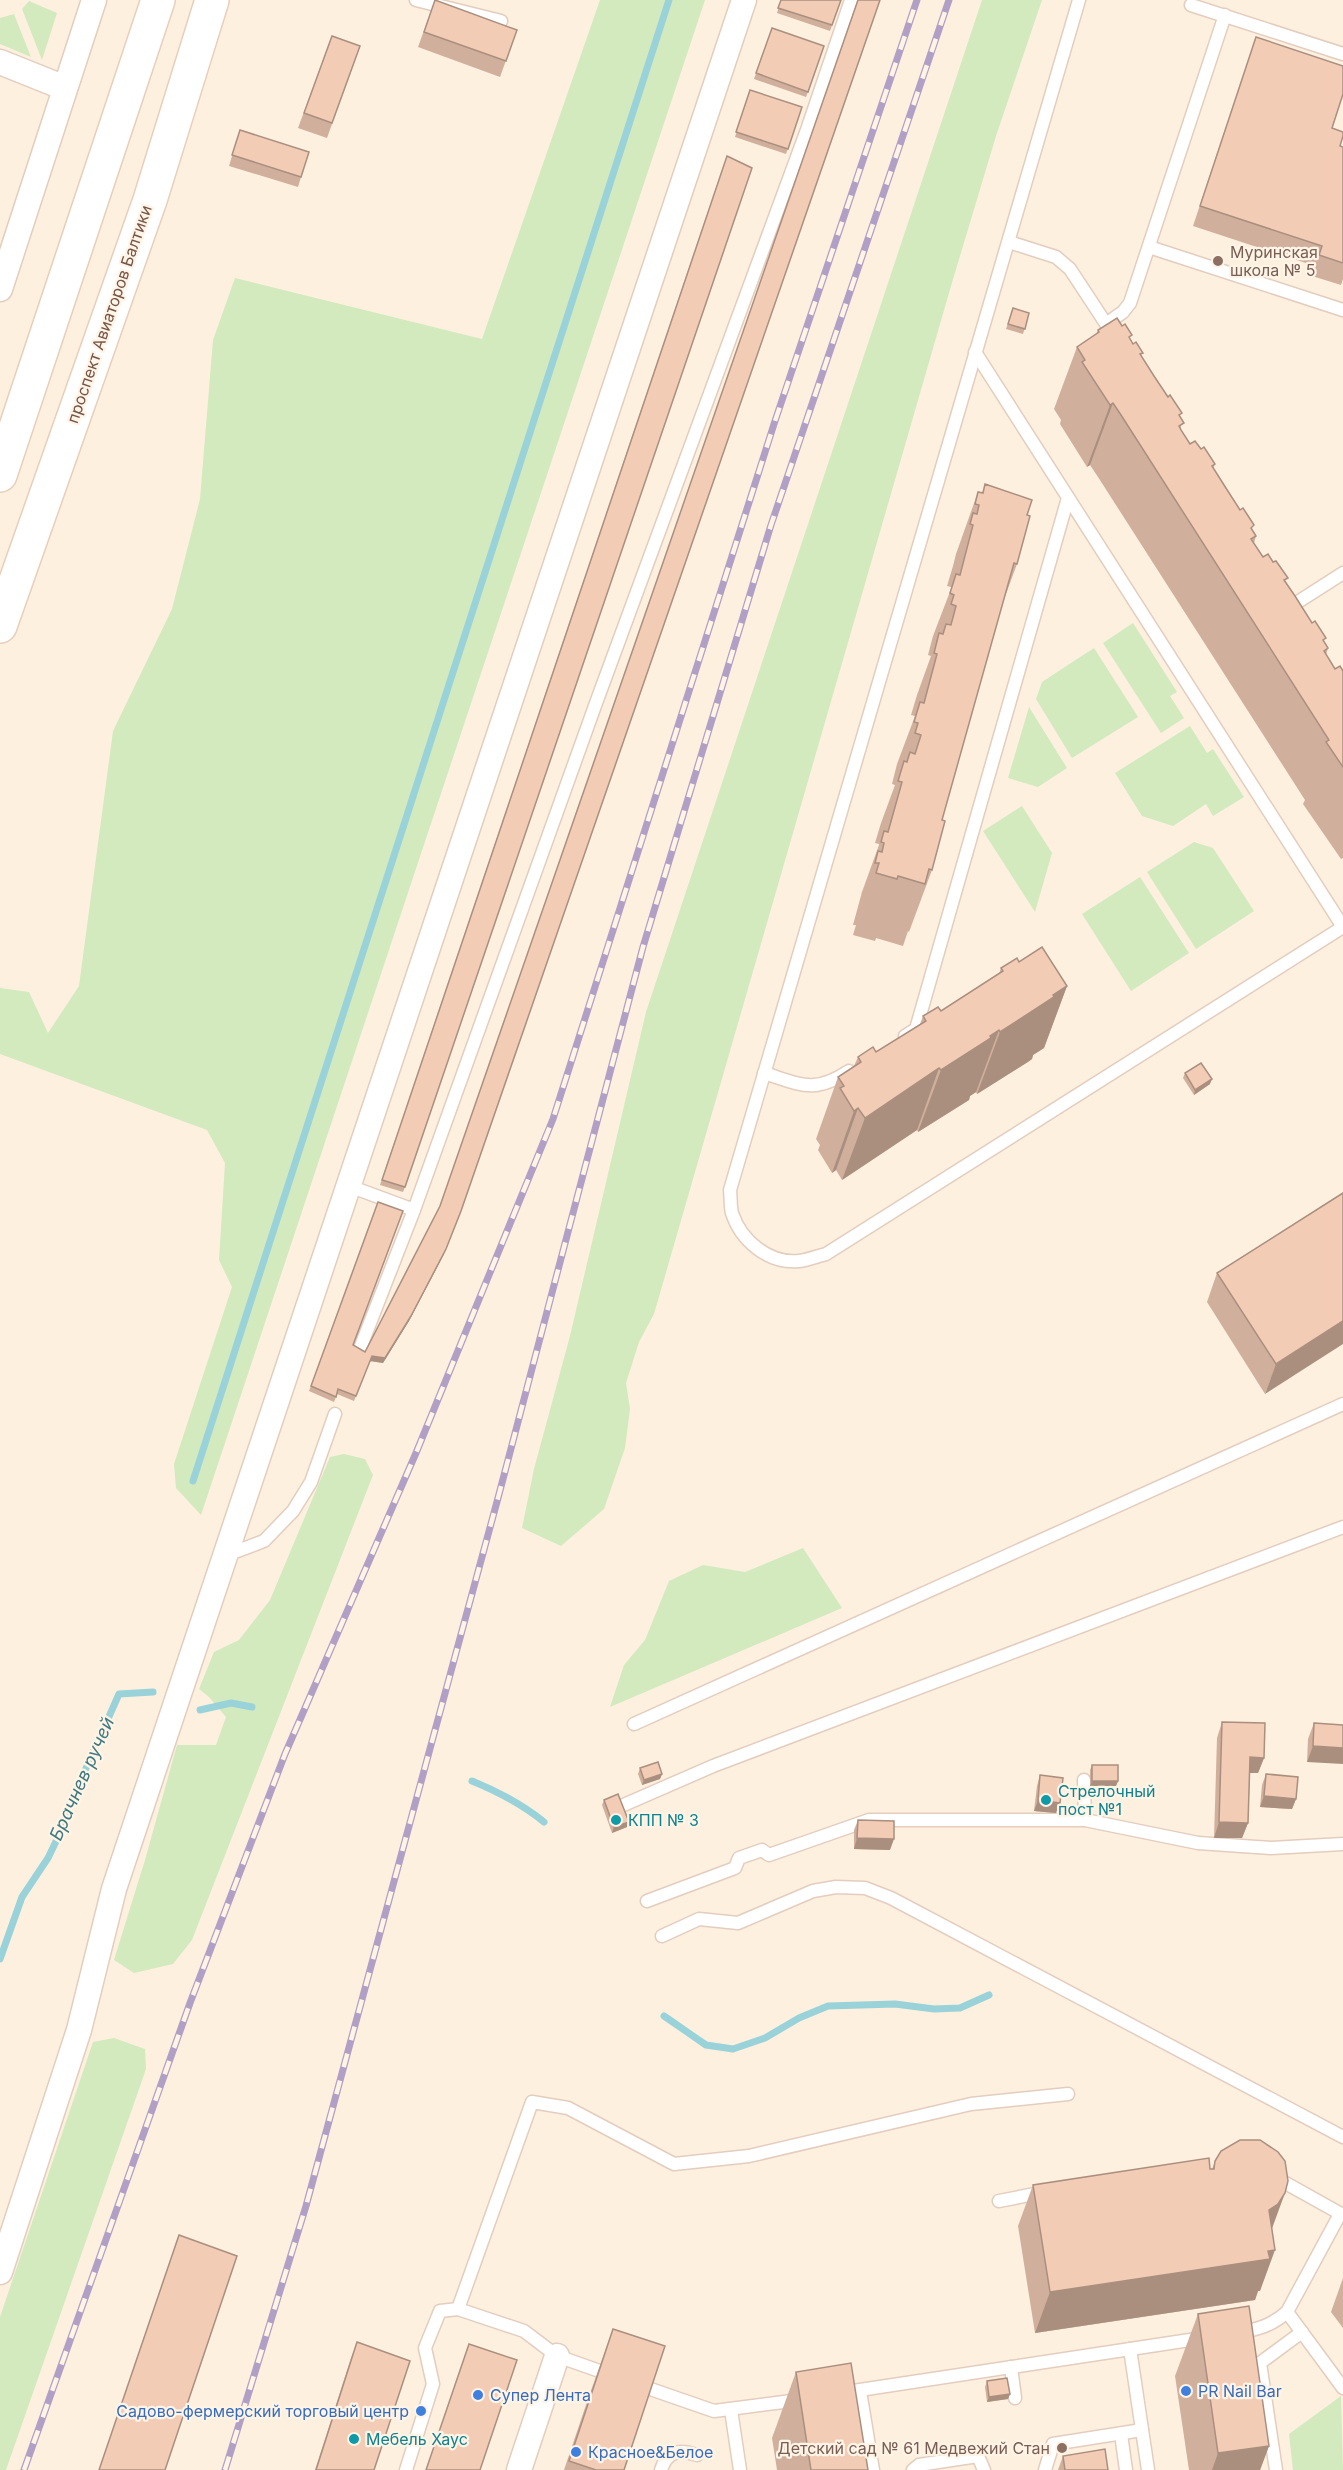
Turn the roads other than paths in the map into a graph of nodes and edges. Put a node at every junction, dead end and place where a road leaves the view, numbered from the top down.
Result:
1 (94, 0) edge
2 (158, 0) edge
3 (212, 0) edge
4 (416, 0) edge
5 (744, 0) edge
6 (851, 0) edge
7 (1079, 0) edge
8 (1191, 4) dead end
9 (1225, 15) junction
10 (501, 21) edge
11 (1343, 54) edge
12 (0, 62) edge
13 (65, 88) junction
14 (1009, 242) junction
15 (1149, 247) junction
16 (0, 289) edge
17 (1343, 310) edge
18 (1106, 324) junction
19 (1118, 343) edge
20 (975, 352) junction
21 (0, 475) edge
22 (1068, 498) junction
23 (1343, 573) edge
24 (1289, 607) edge
25 (0, 626) edge
26 (1343, 927) edge
27 (897, 1041) edge
28 (860, 1064) edge
29 (764, 1073) junction
30 (349, 1186) junction
31 (414, 1210) junction
32 (362, 1346) dead end
33 (1343, 1404) edge
34 (335, 1414) dead end
35 (1343, 1527) edge
36 (227, 1555) junction
37 (634, 1724) dead end
38 (1083, 1780) dead end
39 (619, 1807) edge
40 (1085, 1820) junction
41 (1343, 1844) edge
42 (647, 1901) dead end
43 (662, 1936) dead end
44 (1068, 2094) dead end
45 (1343, 2137) edge
46 (1261, 2169) edge
47 (1055, 2191) edge
48 (999, 2201) dead end
49 (1342, 2214) edge
50 (0, 2272) edge
51 (458, 2309) junction
52 (1287, 2312) junction
53 (1302, 2332) junction
54 (1130, 2349) junction
55 (557, 2356) junction
56 (1011, 2367) junction
57 (1343, 2388) edge
58 (860, 2391) junction
59 (831, 2395) edge
60 (810, 2398) edge
61 (1016, 2398) dead end
62 (731, 2410) junction
63 (1142, 2430) junction
64 (1121, 2434) junction
65 (697, 2455) dead end
66 (406, 2470) edge
67 (519, 2470) edge
68 (661, 2470) edge
69 (740, 2470) edge
70 (873, 2470) edge
71 (913, 2470) edge
72 (984, 2470) edge
73 (1045, 2470) edge
74 (1126, 2470) edge
75 (1148, 2470) edge
76 (1276, 2470) edge

1 - 13 street
2 - 21 street
3 - 25 street, проспект Авиаторов Балтики
4 - 10 lane
5 - 30 street
6 - 31 lane
7 - 14 lane
8 - 9 lane
9 - 11 lane
9 - 15 lane
12 - 13 street
13 - 16 street
14 - 18 lane
14 - 20 lane
15 - 17 lane
15 - 18 lane
18 - 19 lane
20 - 22 lane
20 - 29 lane
22 - 26 lane
22 - 27 lane
23 - 24 lane
26 - 29 lane
28 - 29 lane
30 - 31 lane
30 - 36 street
31 - 32 lane
33 - 37 lane
34 - 36 lane
35 - 39 lane
36 - 50 street
38 - 40 lane
40 - 41 lane
40 - 42 lane
43 - 45 lane
44 - 51 lane
46 - 49 lane
47 - 48 lane
49 - 52 lane
51 - 55 lane
51 - 66 lane
52 - 53 lane
52 - 54 lane
53 - 57 lane
53 - 76 lane
54 - 56 lane
54 - 63 lane
55 - 62 lane
55 - 67 street
56 - 58 lane
56 - 61 lane
58 - 59 lane
58 - 70 lane
60 - 62 lane
62 - 69 lane
63 - 64 lane
63 - 75 lane
64 - 73 lane
64 - 74 lane
65 - 68 lane
71 - 72 lane

